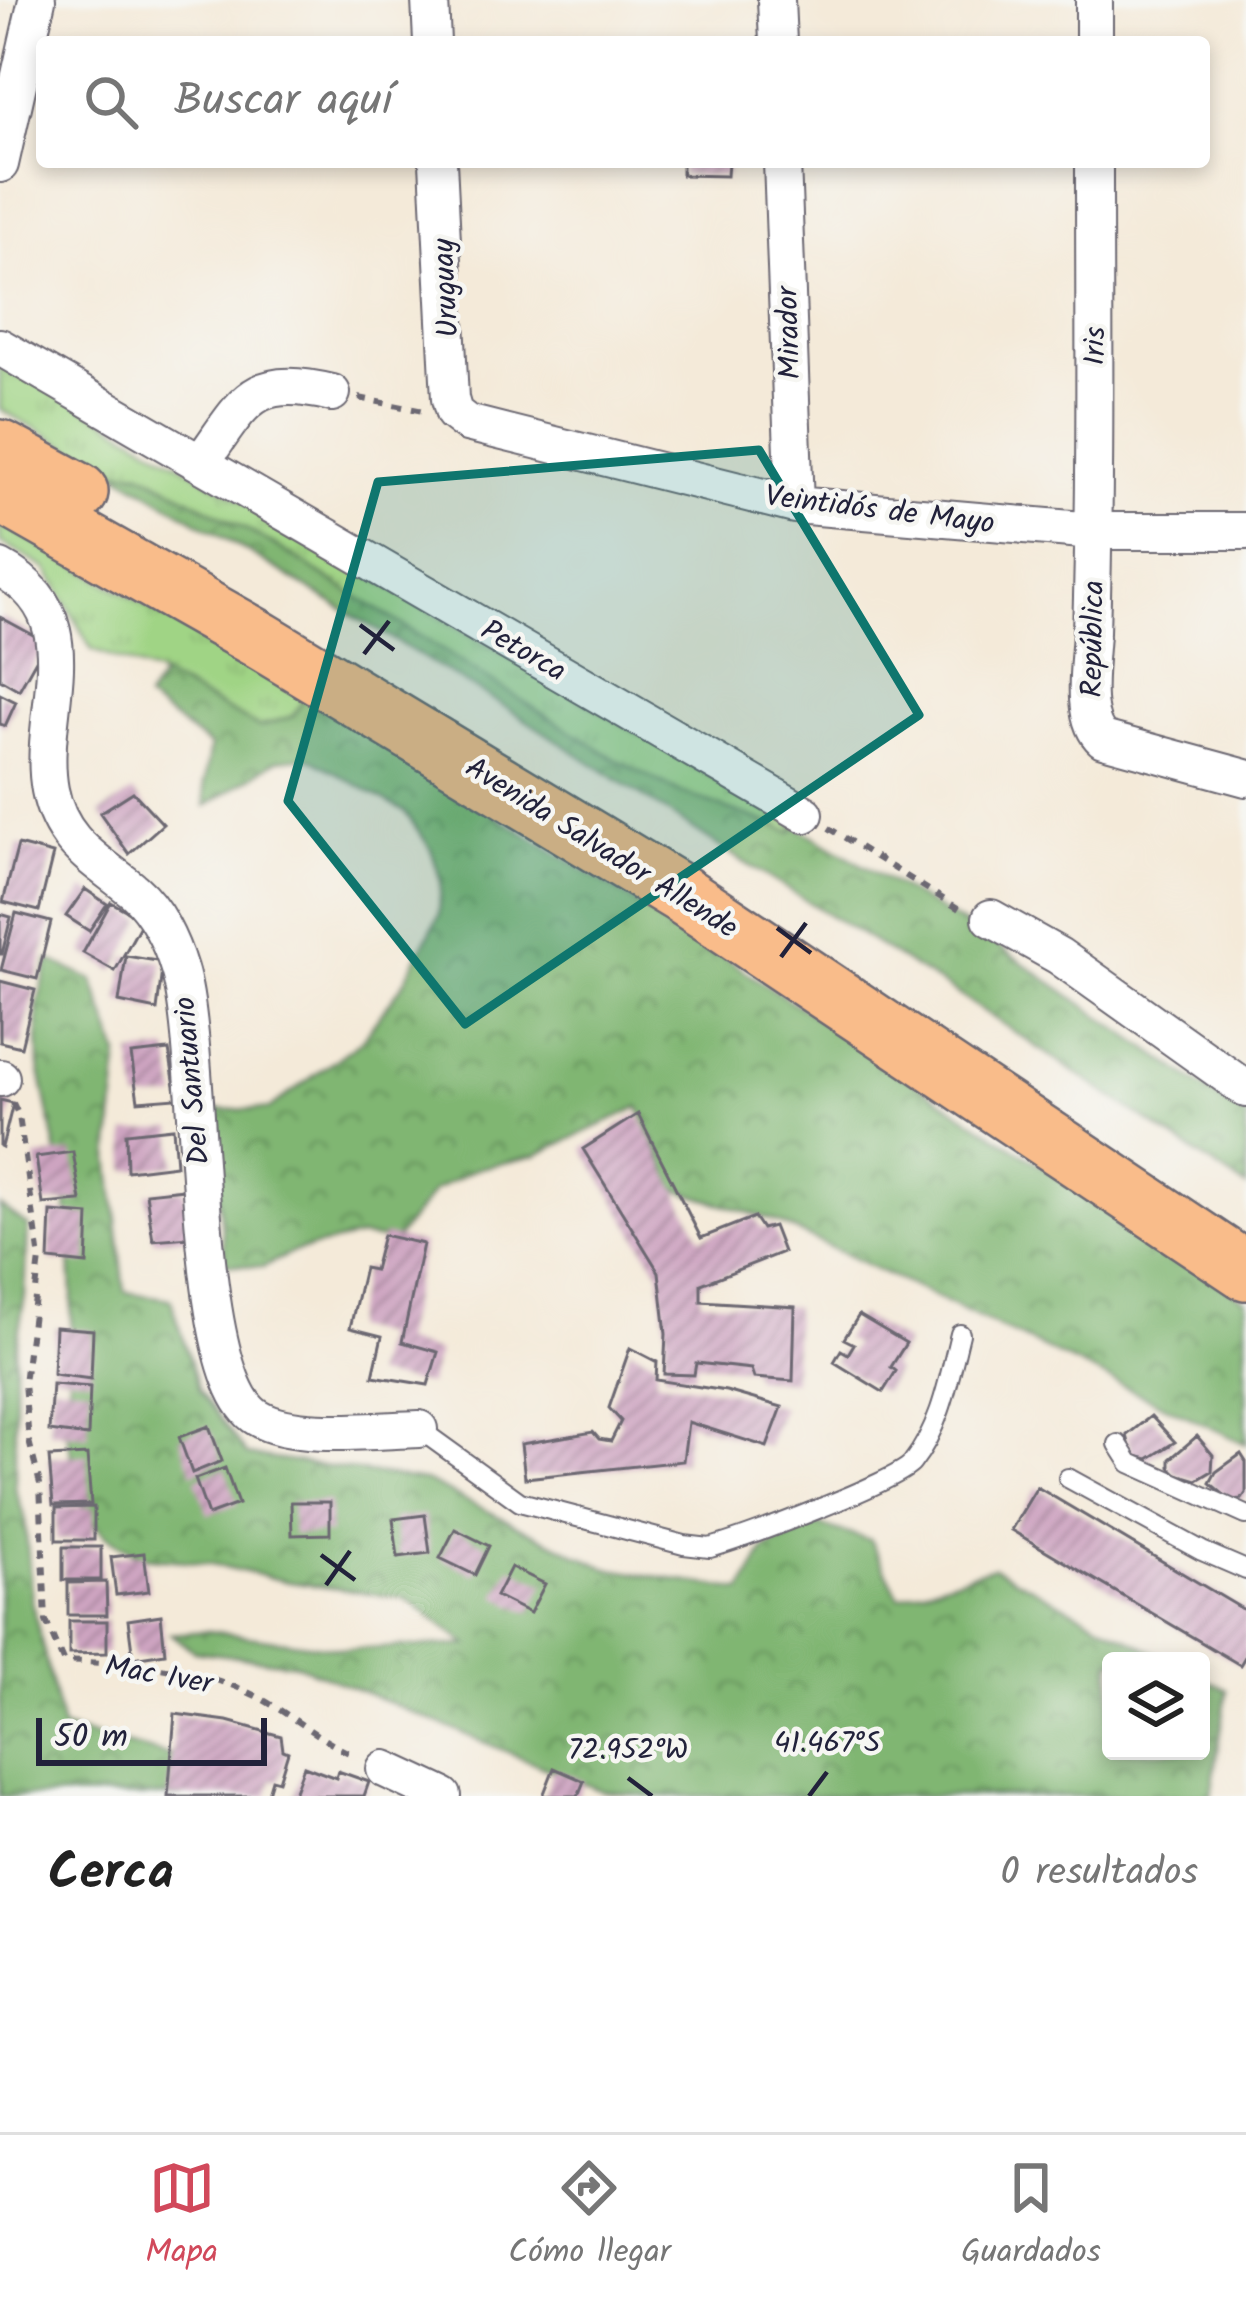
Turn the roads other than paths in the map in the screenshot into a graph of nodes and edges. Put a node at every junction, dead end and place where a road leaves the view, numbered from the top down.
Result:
1 (37, 0) edge
2 (430, 0) edge
3 (776, 0) edge
4 (1094, 0) edge
5 (432, 36) edge
6 (778, 36) edge
7 (1094, 36) edge
8 (0, 164) edge
9 (438, 168) edge
10 (782, 168) edge
11 (1094, 168) edge
12 (0, 346) edge
13 (332, 393) road end
14 (457, 416) joint
15 (0, 449) edge
16 (202, 461) junction
17 (0, 494) edge
18 (795, 505) junction
19 (1094, 530) junction
20 (1246, 531) edge
21 (0, 568) edge
22 (1246, 778) edge
23 (805, 814) road end
24 (985, 920) road end
25 (1246, 1089) edge
26 (1246, 1225) edge
27 (1246, 1271) edge
28 (959, 1334) dead end
29 (419, 1430) joint
30 (1118, 1444) dead end
31 (1069, 1478) dead end
32 (1246, 1515) edge
33 (1246, 1570) edge
34 (385, 1769) road end
35 (443, 1796) edge

1 - 8 street
2 - 5 street
3 - 6 street
4 - 7 street
9 - 14 street, Uruguay
10 - 18 street, Mirador
11 - 19 street, Iris
12 - 16 street, Petorca
13 - 16 street
14 - 18 street, Veintidós de Mayo
15 - 26 highway, Avenida Salvador Allende
16 - 23 street, Petorca
17 - 27 highway, Avenida Salvador Allende
18 - 19 street, Veintidós de Mayo
19 - 20 street, Veintidós de Mayo
19 - 22 street, República
21 - 29 street, Del Santuario
24 - 25 street
28 - 29 lane
30 - 32 lane
31 - 33 lane
34 - 35 street

